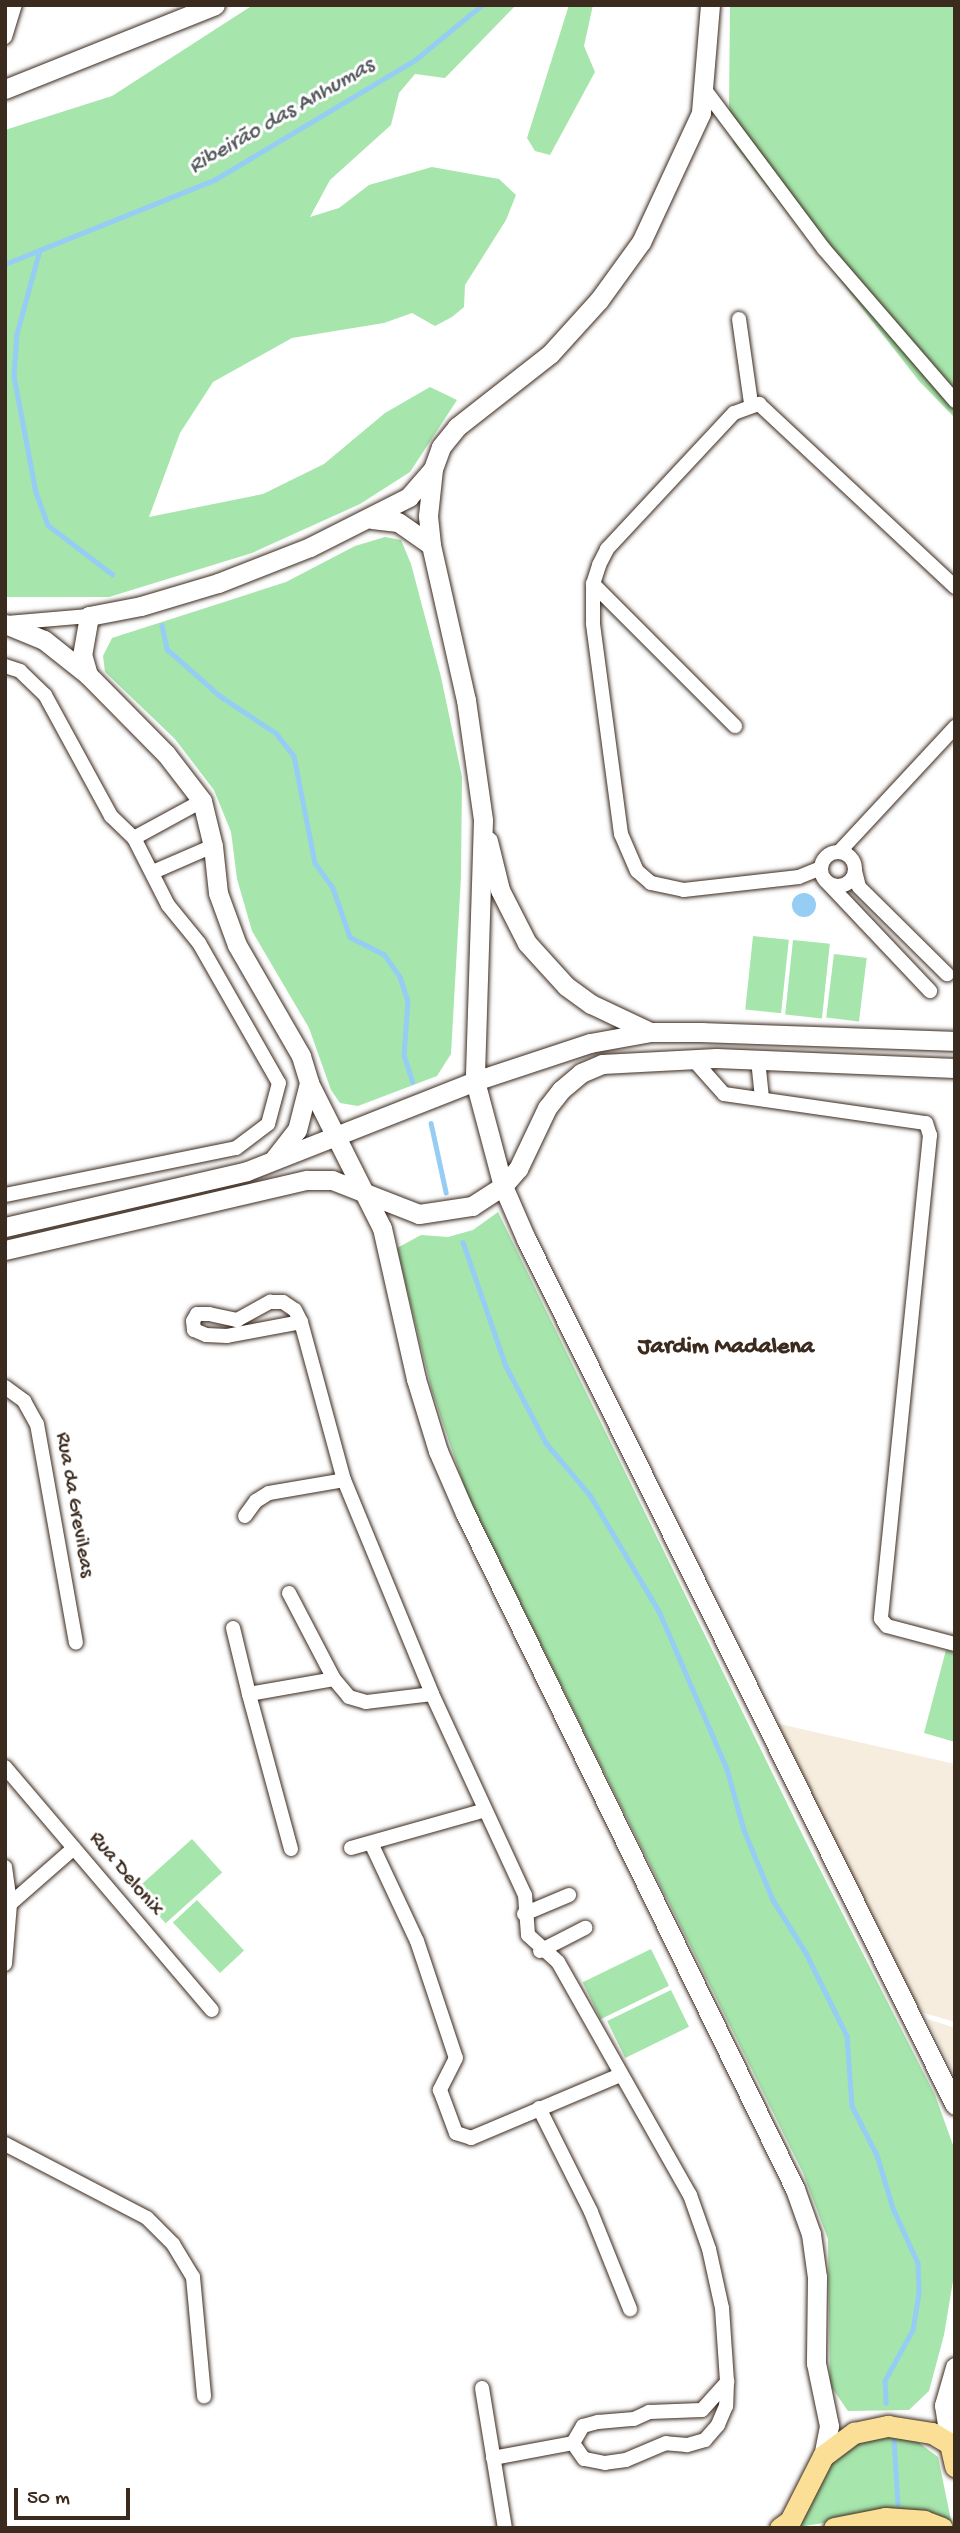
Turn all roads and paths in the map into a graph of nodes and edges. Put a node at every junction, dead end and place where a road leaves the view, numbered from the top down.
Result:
1 (15, 5) edge
2 (215, 5) edge
3 (710, 5) edge
4 (5, 37) edge
5 (5, 89) edge
6 (705, 90) junction
7 (739, 319) dead end
8 (955, 401) edge
9 (751, 403) junction
10 (433, 469) junction
11 (372, 519) junction
12 (431, 545) junction
13 (593, 583) junction
14 (955, 587) edge
15 (89, 616) junction
16 (5, 623) edge
17 (5, 666) edge
18 (88, 675) junction
19 (735, 726) dead end
20 (955, 727) edge
21 (201, 801) junction
22 (483, 820) junction
23 (134, 838) junction
24 (213, 846) junction
25 (839, 852) junction
26 (855, 871) junction
27 (153, 872) junction
28 (823, 874) junction
29 (947, 974) dead end
30 (930, 991) dead end
31 (650, 1032) junction
32 (955, 1041) edge
33 (692, 1058) junction
34 (758, 1060) junction
35 (955, 1068) edge
36 (475, 1081) junction
37 (309, 1083) junction
38 (762, 1098) junction
39 (339, 1136) junction
40 (270, 1162) junction
41 (503, 1186) junction
42 (5, 1195) edge
43 (370, 1198) junction
44 (5, 1227) edge
45 (5, 1250) edge
46 (301, 1322) junction
47 (5, 1387) edge
48 (344, 1480) junction
49 (245, 1516) dead end
50 (289, 1594) dead end
51 (233, 1628) dead end
52 (76, 1643) dead end
53 (955, 1644) edge
54 (334, 1679) junction
55 (249, 1694) junction
56 (432, 1694) junction
57 (5, 1767) edge
58 (485, 1810) junction
59 (371, 1843) junction
60 (351, 1848) dead end
61 (74, 1849) junction
62 (291, 1849) dead end
63 (5, 1867) edge
64 (569, 1895) dead end
65 (10, 1904) junction
66 (524, 1914) junction
67 (585, 1928) dead end
68 (540, 1951) junction
69 (5, 1964) edge
70 (212, 2010) dead end
71 (620, 2075) junction
72 (955, 2105) edge
73 (539, 2108) junction
74 (5, 2144) edge
75 (630, 2309) dead end
76 (955, 2367) edge
77 (727, 2382) junction
78 (482, 2388) dead end
79 (204, 2396) dead end
80 (573, 2443) junction
81 (953, 2445) edge
82 (823, 2456) junction
83 (494, 2458) junction
84 (955, 2466) edge
85 (505, 2528) edge
86 (780, 2528) edge
87 (834, 2528) edge
88 (942, 2528) edge

1 - 4 street
2 - 5 street
3 - 6 street
6 - 8 street
6 - 10 street
7 - 9 street
9 - 13 street
9 - 14 street
10 - 11 street
10 - 12 street
11 - 12 street
11 - 15 street
12 - 22 street
13 - 19 street
13 - 28 street
15 - 16 street
15 - 18 street
16 - 18 street
17 - 23 street
18 - 21 street
20 - 25 street
21 - 23 street
21 - 24 street
22 - 31 street
22 - 36 street
23 - 27 street
24 - 27 street
24 - 37 street
25 - 26 street
25 - 28 street
26 - 28 street
26 - 29 street
27 - 42 street
28 - 30 street
31 - 32 street
31 - 36 street
33 - 34 street
33 - 38 street
33 - 41 street
34 - 35 street
34 - 38 street
36 - 39 street
36 - 41 street
37 - 39 street
37 - 40 street
38 - 53 street
39 - 40 street
39 - 43 street
40 - 44 street
41 - 43 street
41 - 72 street
43 - 45 street
43 - 82 street
46 - 46 street
46 - 48 street
47 - 52 street, Rua da Grevileas
48 - 49 street
48 - 56 street
50 - 54 street
51 - 55 street
54 - 55 street
54 - 56 street
55 - 62 street
56 - 58 street
57 - 61 street, Rua Delonix
58 - 59 street
58 - 66 street
59 - 60 street
59 - 73 street
61 - 65 street
61 - 70 street, Rua Delonix
63 - 65 street
64 - 66 street
65 - 69 street
66 - 68 street
67 - 68 street
68 - 71 street
71 - 73 street
71 - 77 street
73 - 75 street
74 - 79 street
76 - 81 street
77 - 80 street
77 - 80 street
78 - 83 street
80 - 83 street
81 - 82 main road
81 - 84 main road
82 - 86 main road
83 - 85 street
87 - 88 main road

